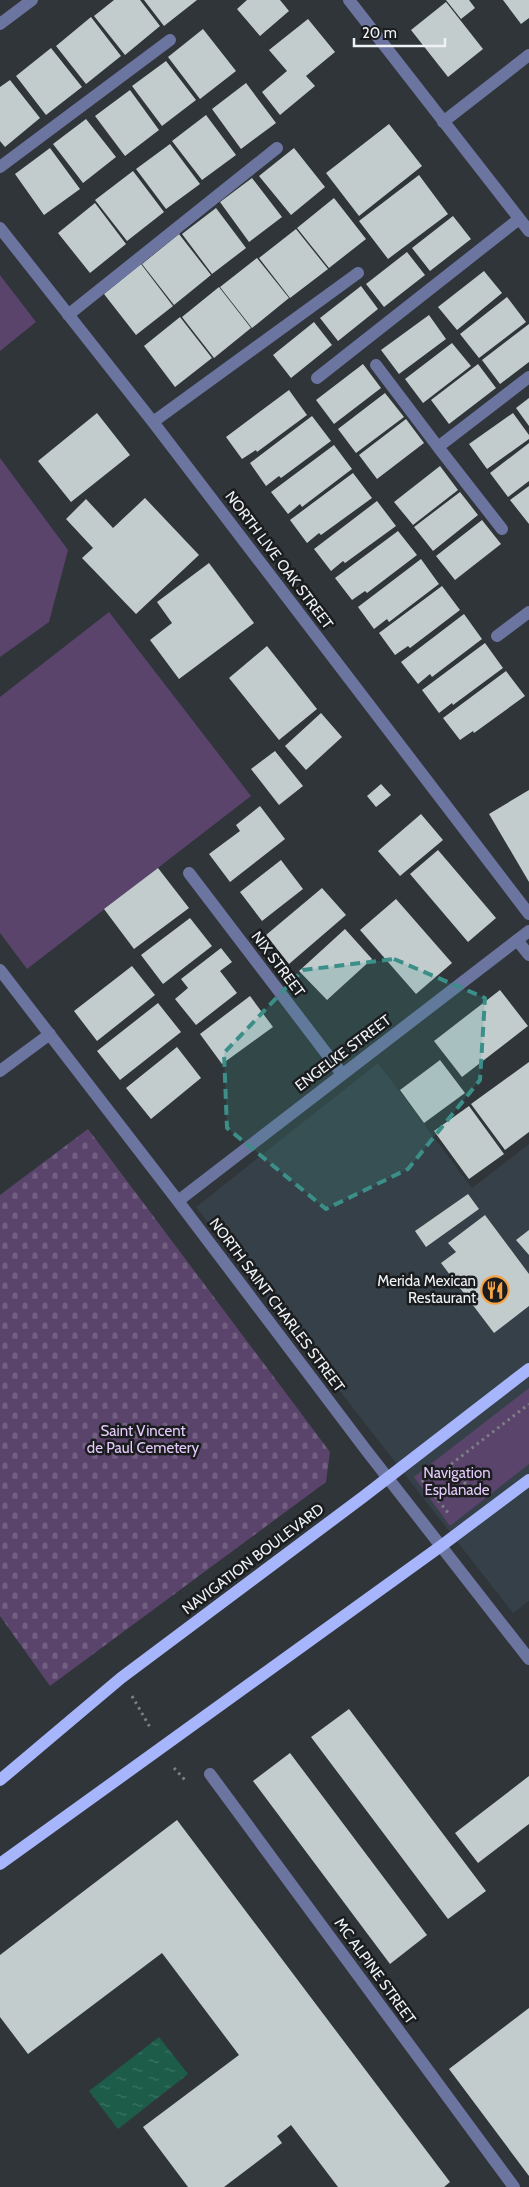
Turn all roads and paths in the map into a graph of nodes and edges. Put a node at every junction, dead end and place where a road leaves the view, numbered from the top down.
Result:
1 (32, 0) edge
2 (349, 0) edge
3 (0, 24) edge
4 (170, 40) dead end
5 (529, 55) edge
6 (443, 122) junction
7 (277, 148) dead end
8 (0, 167) edge
9 (519, 219) junction
10 (0, 228) edge
11 (529, 231) edge
12 (358, 273) dead end
13 (68, 315) junction
14 (376, 365) dead end
15 (529, 377) edge
16 (318, 378) dead end
17 (153, 422) junction
18 (438, 447) junction
19 (502, 529) dead end
20 (529, 612) edge
21 (497, 636) dead end
22 (188, 873) dead end
23 (529, 914) edge
24 (529, 931) edge
25 (518, 940) junction
26 (529, 955) edge
27 (0, 970) edge
28 (50, 1034) junction
29 (0, 1071) edge
30 (342, 1074) junction
31 (178, 1200) junction
32 (529, 1369) edge
33 (529, 1404) edge
34 (418, 1476) dead end
35 (460, 1477) junction
36 (388, 1478) junction
37 (529, 1480) edge
38 (482, 1489) dead end
39 (435, 1498) junction
40 (452, 1519) dead end
41 (441, 1546) junction
42 (529, 1659) edge
43 (131, 1694) dead end
44 (154, 1734) dead end
45 (174, 1768) dead end
46 (210, 1774) dead end
47 (0, 1780) edge
48 (185, 1780) dead end
49 (0, 1864) edge
50 (514, 2187) edge

1 - 3 street
2 - 6 street
4 - 8 street
5 - 6 street
6 - 9 street
7 - 13 street
9 - 11 street
9 - 16 street
10 - 13 street, NORTH LIVE OAK STREET
12 - 17 street
13 - 17 street, NORTH LIVE OAK STREET
14 - 18 street
15 - 18 street
17 - 23 street, NORTH LIVE OAK STREET
18 - 19 street
20 - 21 street
22 - 30 street, NIX STREET
24 - 25 street, ENGELKE STREET
25 - 26 street
25 - 30 street, ENGELKE STREET
27 - 28 street, NORTH SAINT CHARLES STREET
28 - 29 street
28 - 31 street, NORTH SAINT CHARLES STREET
30 - 31 street, ENGELKE STREET
31 - 36 street, NORTH SAINT CHARLES STREET
32 - 36 main road, NAVIGATION BOULEVARD
33 - 35 path
34 - 39 path
35 - 38 path
35 - 39 path
36 - 41 street, NORTH SAINT CHARLES STREET
36 - 47 main road, NAVIGATION BOULEVARD
37 - 41 main road
39 - 40 path
41 - 42 street, NORTH SAINT CHARLES STREET
41 - 49 main road
43 - 44 path
45 - 48 path
46 - 50 street, MC ALPINE STREET

